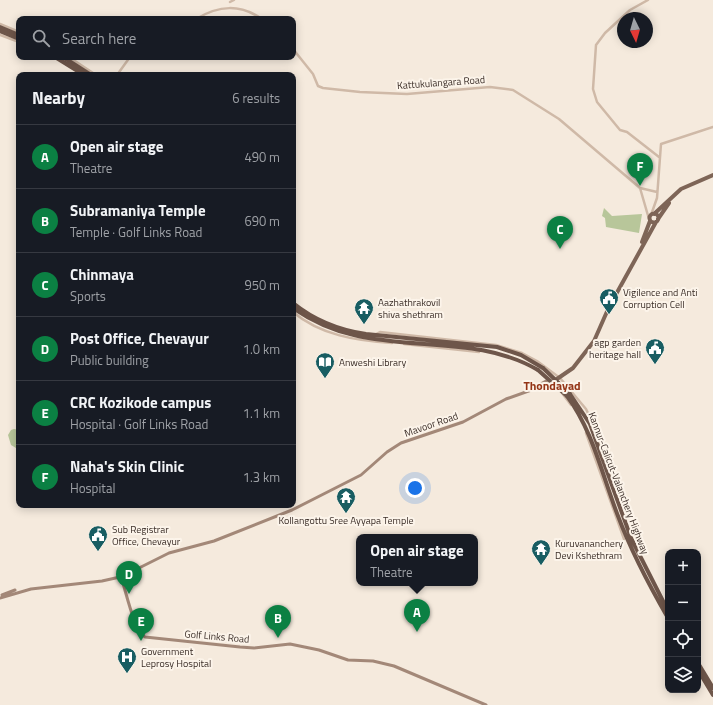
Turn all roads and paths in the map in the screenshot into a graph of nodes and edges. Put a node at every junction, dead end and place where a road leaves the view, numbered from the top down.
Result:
1 (234, 0) edge
2 (648, 0) edge
3 (230, 2) dead end
4 (201, 16) edge
5 (257, 16) edge
6 (0, 24) edge
7 (0, 27) edge
8 (0, 31) edge
9 (16, 32) edge
10 (16, 32) edge
11 (0, 35) edge
12 (16, 38) edge
13 (16, 41) edge
14 (296, 53) edge
15 (60, 60) edge
16 (68, 60) edge
17 (74, 60) edge
18 (128, 60) edge
19 (79, 72) edge
20 (86, 72) edge
21 (92, 72) edge
22 (120, 72) edge
23 (713, 127) edge
24 (659, 157) junction
25 (713, 176) edge
26 (640, 188) junction
27 (657, 192) junction
28 (651, 217) junction
29 (657, 221) junction
30 (296, 305) edge
31 (296, 310) edge
32 (296, 314) edge
33 (376, 335) junction
34 (390, 342) junction
35 (541, 369) junction
36 (559, 377) junction
37 (548, 380) junction
38 (608, 483) junction
39 (296, 506) edge
40 (292, 508) edge
41 (624, 539) dead end
42 (121, 576) junction
43 (1, 596) edge
44 (665, 605) edge
45 (665, 612) edge
46 (701, 668) edge
47 (701, 675) edge
48 (713, 688) edge
49 (713, 695) edge
50 (486, 705) edge

1 - 3 street
2 - 24 street
4 - 5 street
6 - 9 street
7 - 10 highway
8 - 12 highway
11 - 13 street
14 - 26 street, Kattukulangara Road
15 - 19 highway
16 - 20 highway
17 - 21 street
18 - 22 street
23 - 24 street
24 - 27 street
25 - 28 main road, Mavoor Road
25 - 29 main road, Mavoor Road
26 - 27 street
26 - 28 street
27 - 28 street
28 - 29 main road
28 - 29 main road
28 - 36 main road, Mavoor Road
29 - 36 main road, Mavoor Road
30 - 33 highway, Kannur-Calicut-Valanchery Highway
31 - 34 highway, Kannur-Calicut-Valanchery Highway
32 - 34 street
33 - 35 highway, Kannur-Calicut-Valanchery Highway
33 - 36 street
34 - 35 highway, Kannur-Calicut-Valanchery Highway
34 - 37 street
35 - 38 highway, Kannur-Calicut-Valanchery Highway, bridge
36 - 37 main road, Mavoor Road
36 - 38 street
37 - 38 street
37 - 39 main road, Mavoor Road
37 - 42 main road, Mavoor Road
38 - 41 street
38 - 44 highway, Kannur-Calicut-Valanchery Highway
38 - 45 highway, Kannur-Calicut-Valanchery Highway
40 - 42 main road, Mavoor Road
42 - 43 main road
42 - 50 main road, Golf Links Road
46 - 48 highway
47 - 49 highway

